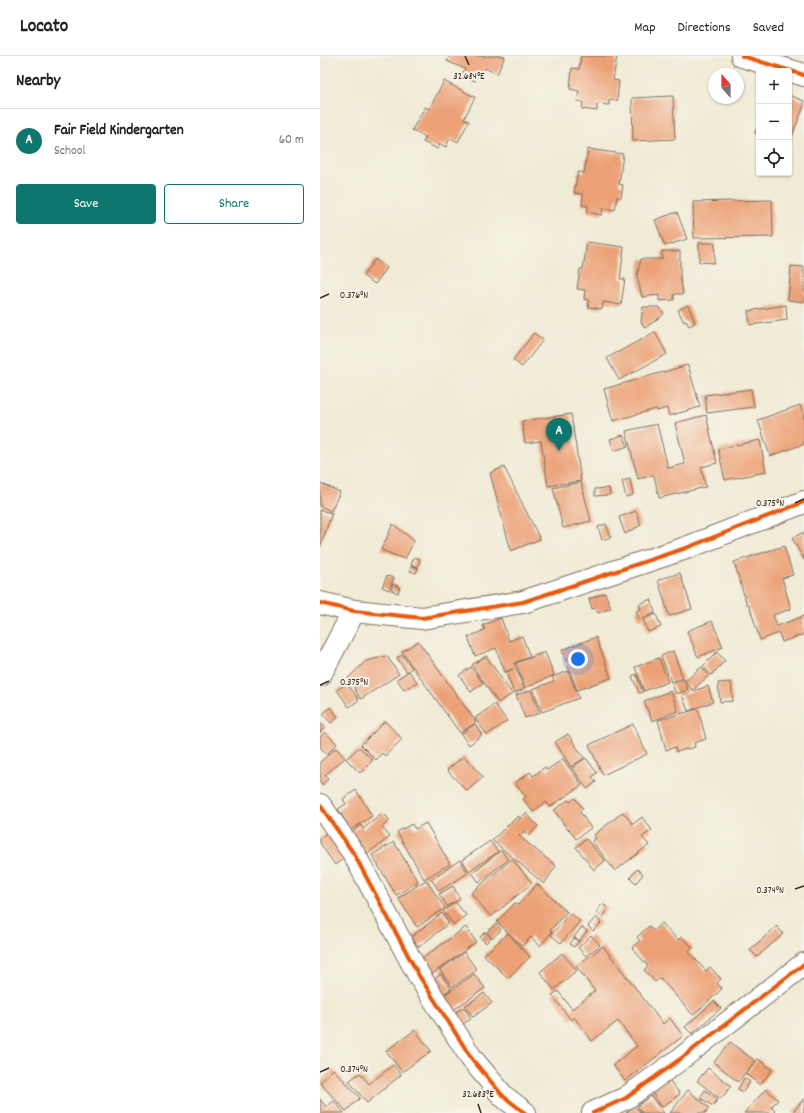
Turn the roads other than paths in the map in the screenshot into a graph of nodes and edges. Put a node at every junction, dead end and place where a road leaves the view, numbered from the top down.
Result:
1 (742, 56) edge
2 (804, 75) edge
3 (804, 502) edge
4 (320, 602) edge
5 (354, 610) junction
6 (320, 674) edge
7 (320, 805) edge
8 (804, 964) edge
9 (525, 1113) edge
10 (593, 1113) edge

1 - 2 street
3 - 5 street
4 - 5 street
5 - 6 street
7 - 9 street
8 - 10 street

